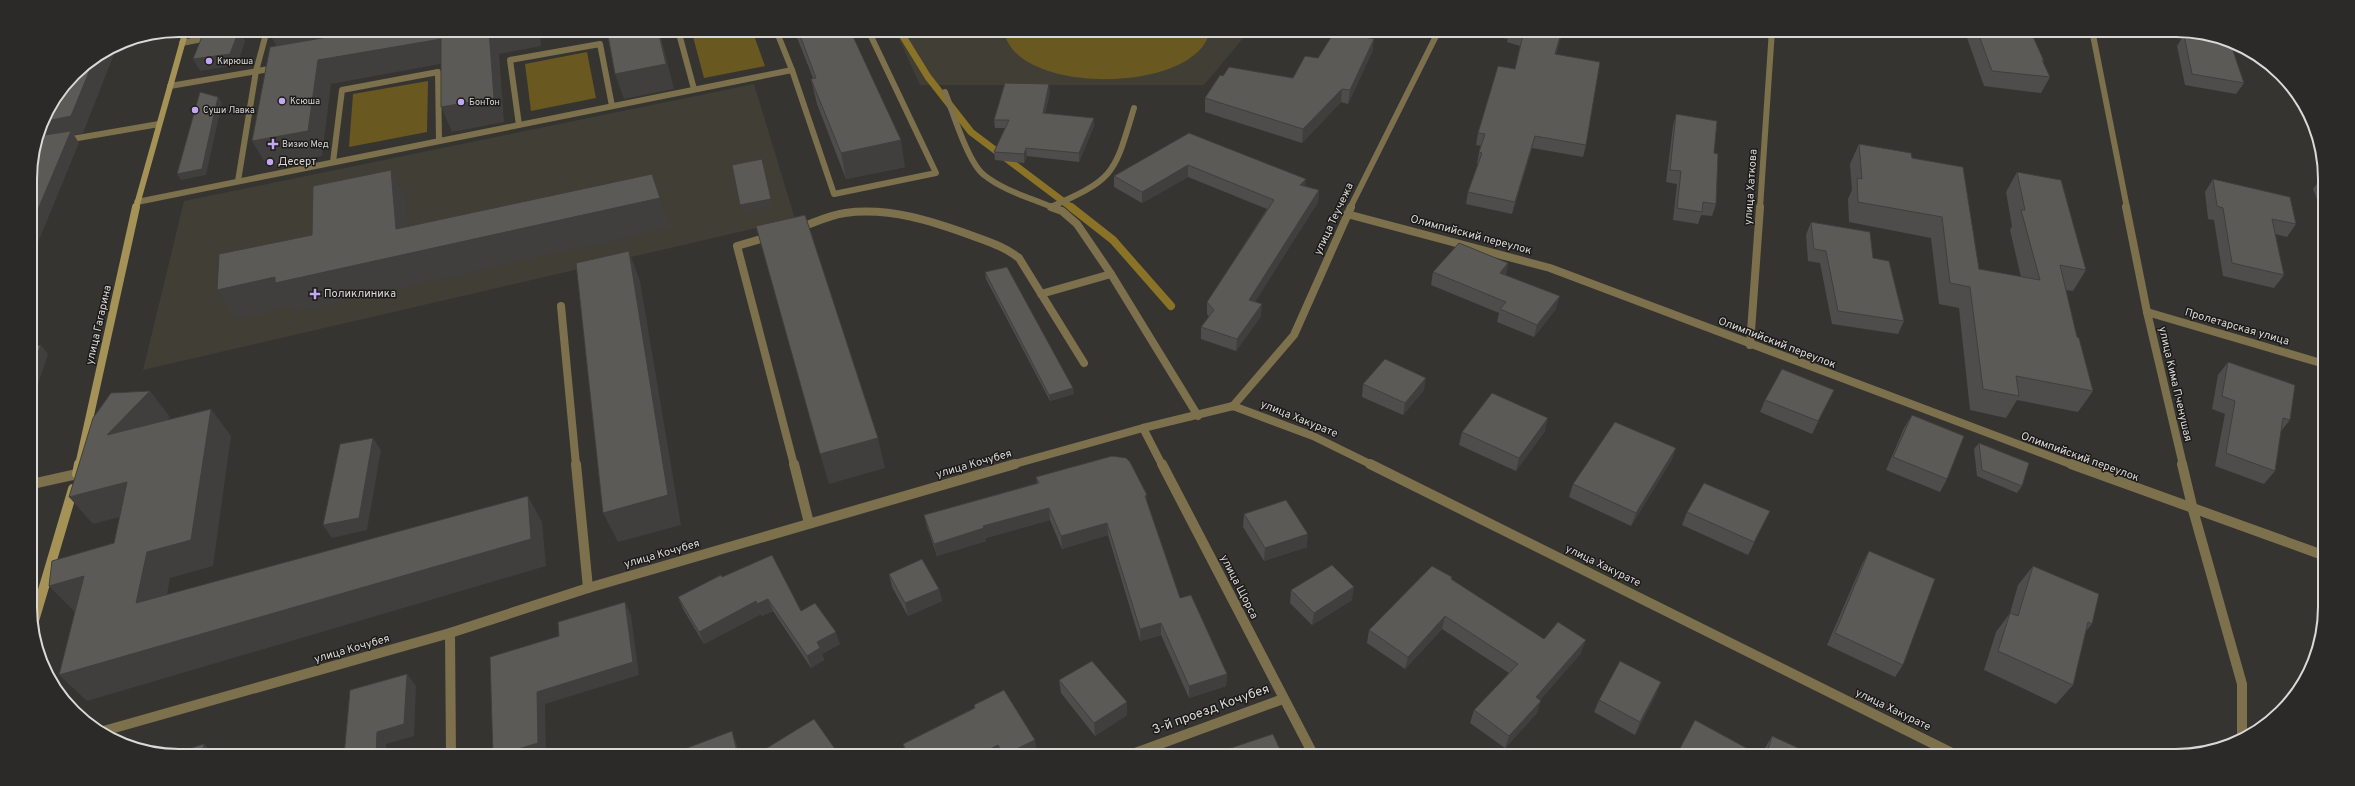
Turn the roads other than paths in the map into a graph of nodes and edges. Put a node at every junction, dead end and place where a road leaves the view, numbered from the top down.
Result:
1 (184, 37) edge
2 (213, 37) edge
3 (266, 37) edge
4 (680, 37) edge
5 (779, 37) edge
6 (871, 37) edge
7 (1436, 37) edge
8 (1772, 37) edge
9 (2093, 37) edge
10 (182, 42) junction
11 (279, 67) edge
12 (792, 70) junction
13 (256, 71) junction
14 (170, 86) junction
15 (694, 90) junction
16 (945, 92) dead end
17 (612, 106) junction
18 (1134, 108) dead end
19 (158, 124) junction
20 (519, 124) junction
21 (439, 141) junction
22 (59, 142) edge
23 (333, 162) junction
24 (238, 181) junction
25 (138, 202) junction
26 (1051, 206) junction
27 (1347, 214) junction
28 (792, 230) edge
29 (778, 234) edge
30 (1111, 274) junction
31 (1041, 294) junction
32 (562, 306) dead end
33 (2147, 312) junction
34 (1750, 345) junction
35 (2318, 362) edge
36 (1084, 363) dead end
37 (1233, 406) junction
38 (1198, 416) junction
39 (1143, 428) junction
40 (77, 474) junction
41 (37, 483) edge
42 (2193, 510) junction
43 (809, 523) junction
44 (2318, 553) edge
45 (588, 588) junction
46 (37, 610) edge
47 (450, 633) junction
48 (1283, 699) junction
49 (108, 730) edge
50 (2242, 732) edge
51 (451, 749) edge
52 (1146, 749) edge
53 (1310, 749) edge
54 (1944, 749) edge

1 - 10 street, улица Гагарина
2 - 10 street
3 - 13 street
4 - 15 street
5 - 12 street
6 - 12 street
7 - 27 street, улица Теучежа
8 - 34 street, улица Хаткова
9 - 33 street, улица Кима Пченушая
10 - 14 street, улица Гагарина
11 - 13 street
12 - 15 street
13 - 14 street
13 - 24 street
14 - 19 street, улица Гагарина
15 - 17 street
16 - 26 street
17 - 20 street
17 - 20 street
18 - 26 street
19 - 22 street
19 - 25 street, улица Гагарина
20 - 21 street
21 - 23 street
21 - 23 street
23 - 24 street
24 - 25 street
25 - 40 street, улица Гагарина
26 - 30 street
27 - 34 street, Олимпийский переулок
27 - 37 street, улица Теучежа
28 - 31 street
29 - 43 street
30 - 31 street
30 - 38 street
31 - 36 street
32 - 45 street
33 - 35 street, Пролетарская улица
33 - 42 street, улица Кима Пченушая
34 - 42 street, Олимпийский переулок
37 - 38 street, улица Кочубея
37 - 54 street, улица Хакурате
38 - 39 street, улица Кочубея
39 - 43 street, улица Кочубея
39 - 48 street, улица Щорса
40 - 41 street
40 - 46 street, улица Гагарина
42 - 44 street, Олимпийский переулок
42 - 50 street, улица Кима Пченушая
43 - 45 street, улица Кочубея
45 - 47 street, улица Кочубея
47 - 49 street, улица Кочубея
47 - 51 street
48 - 52 street, 3-й проезд Кочубея
48 - 53 street, улица Щорса

